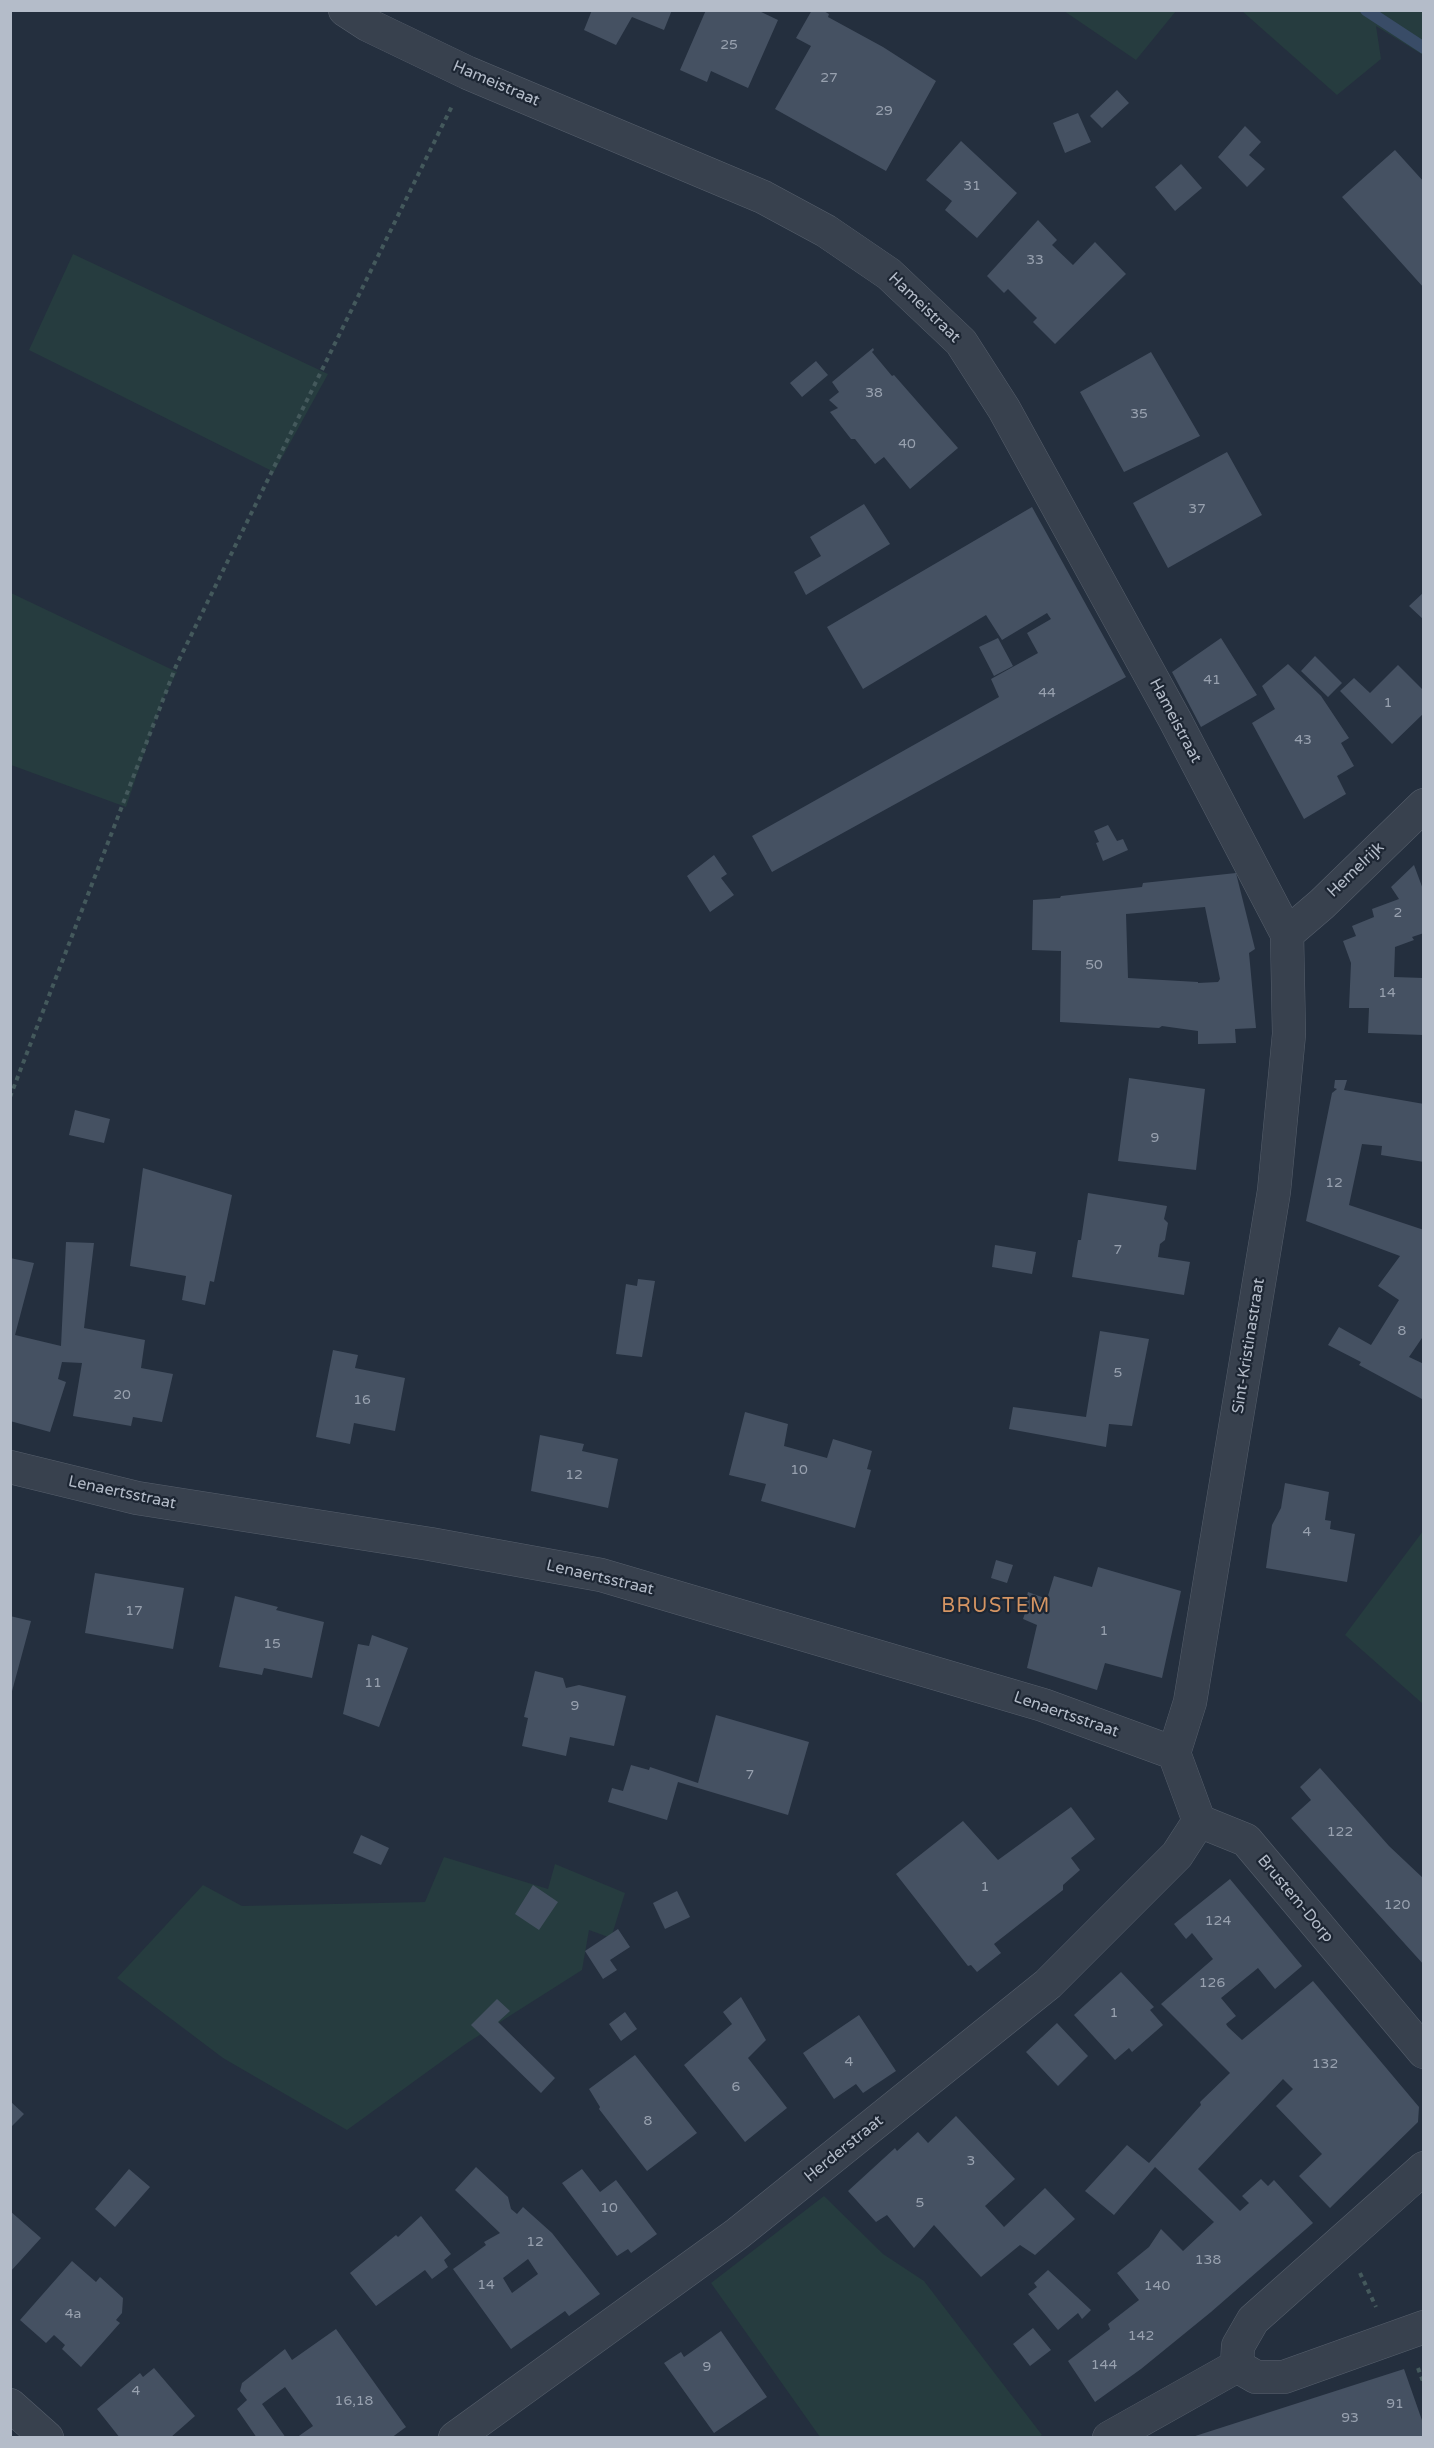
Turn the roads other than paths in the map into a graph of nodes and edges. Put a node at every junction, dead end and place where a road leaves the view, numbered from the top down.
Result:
1 (345, 10) edge
2 (1424, 805) edge
3 (1287, 934) junction
4 (10, 1467) edge
5 (1174, 1753) junction
6 (1198, 1821) junction
7 (1424, 2052) edge
8 (1424, 2168) edge
9 (1424, 2327) edge
10 (1237, 2366) junction
11 (10, 2405) edge
12 (47, 2438) edge
13 (454, 2438) edge
14 (1109, 2438) edge

1 - 3 street, Hameistraat
2 - 3 street, Hemelrijk
3 - 5 street, Sint-Kristinastraat
4 - 5 street, Lenaertsstraat
5 - 6 street
6 - 7 street, Brustem-Dorp
6 - 13 street, Herderstraat
8 - 10 street
9 - 10 street
10 - 14 street
11 - 12 street

